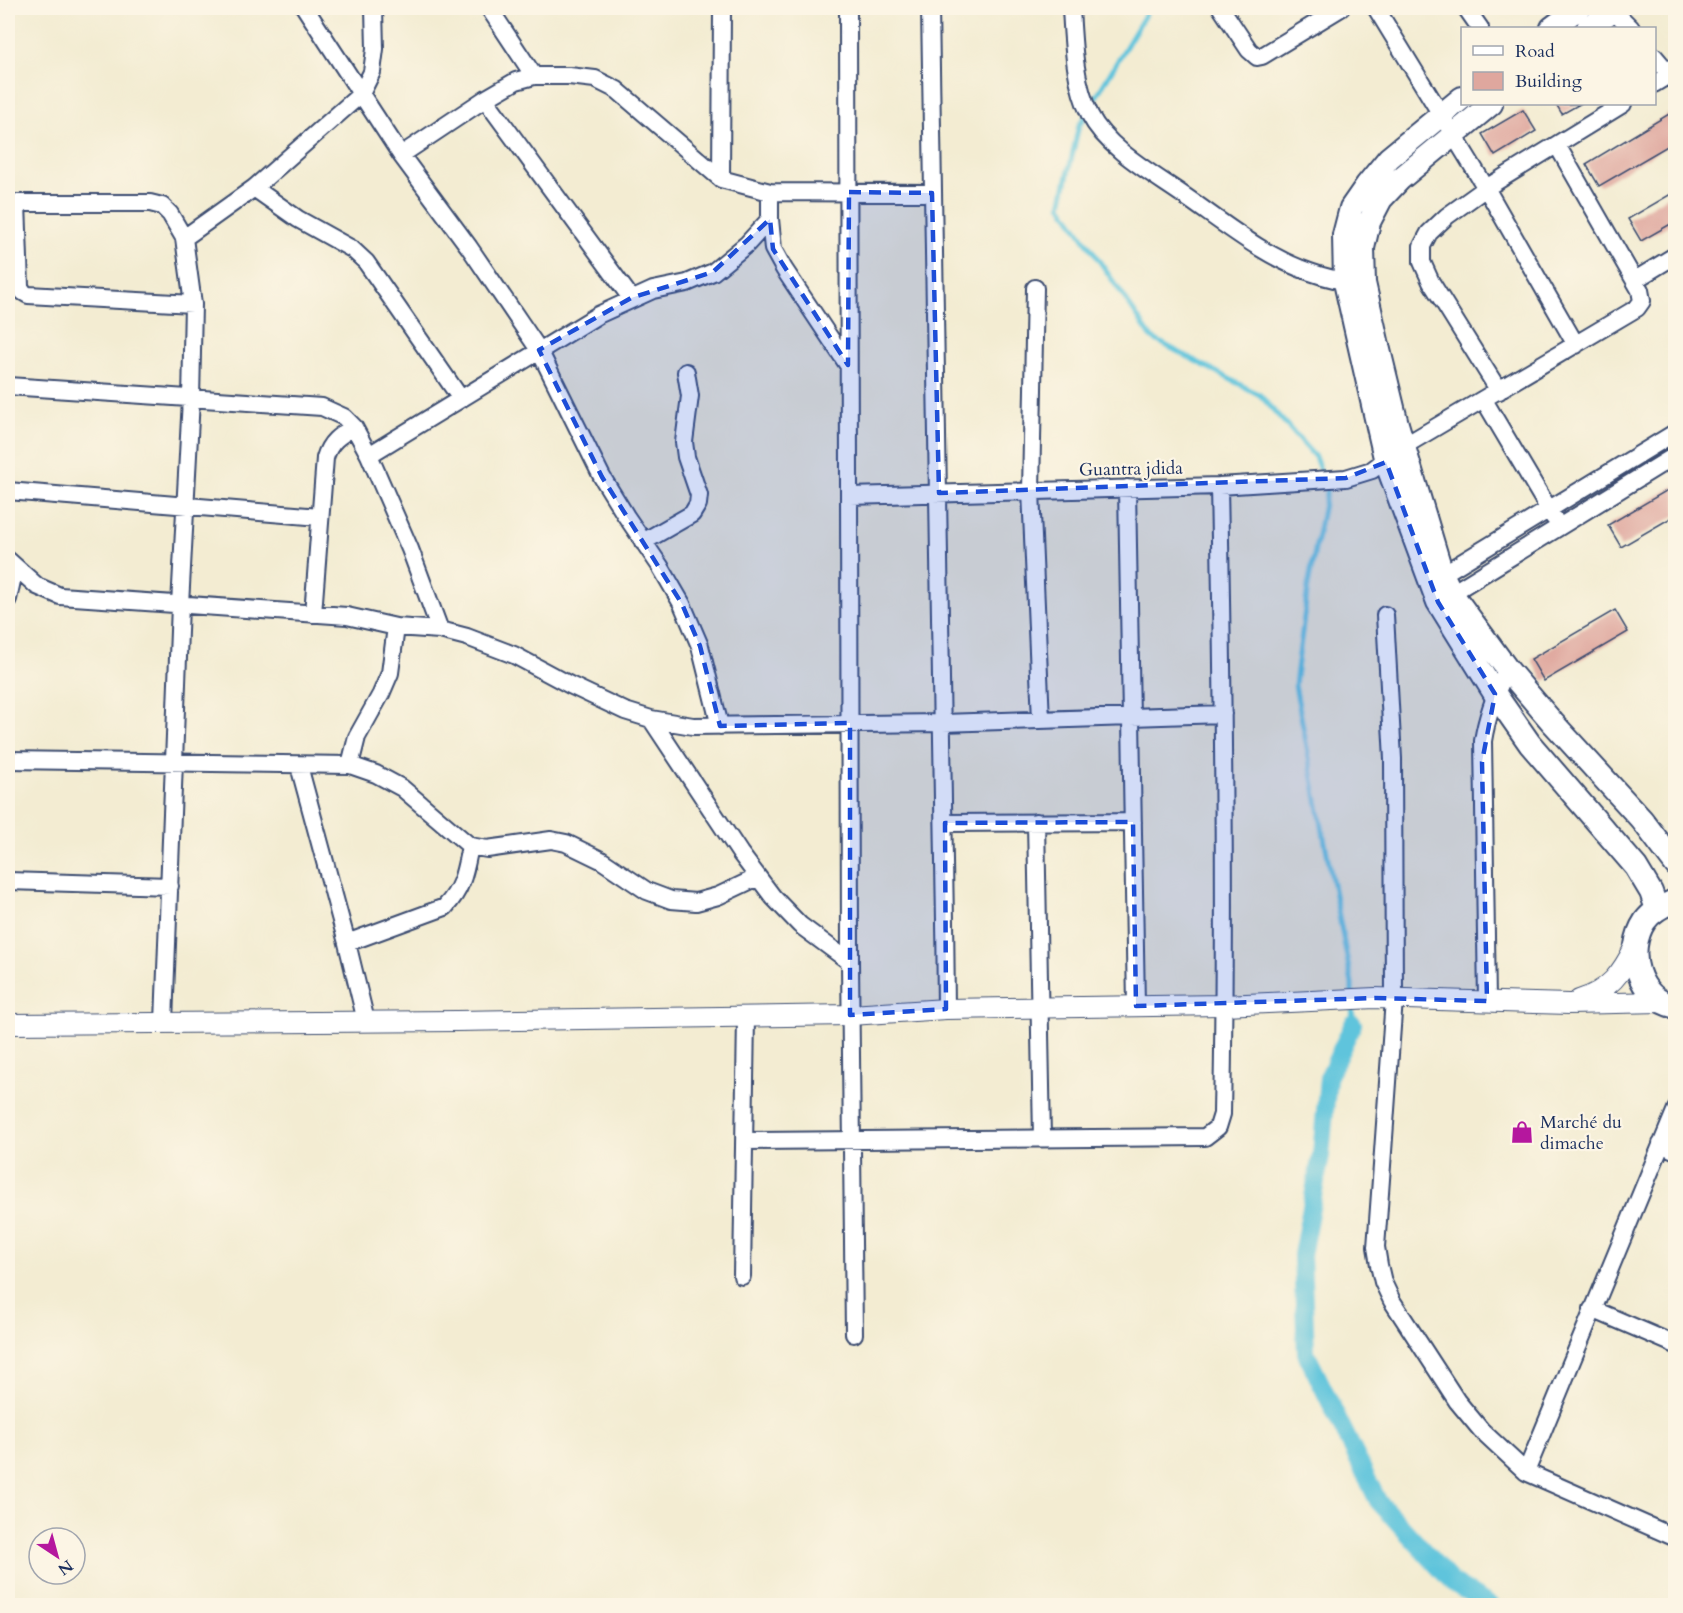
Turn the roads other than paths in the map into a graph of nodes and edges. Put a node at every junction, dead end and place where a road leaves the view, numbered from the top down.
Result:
1 (305, 8) edge
2 (374, 8) edge
3 (489, 8) edge
4 (722, 8) edge
5 (848, 8) edge
6 (930, 8) edge
7 (1071, 8) edge
8 (1221, 8) edge
9 (1341, 8) edge
10 (1376, 8) edge
11 (1466, 8) edge
12 (1580, 8) edge
13 (1614, 8) edge
14 (1479, 27) edge
15 (1553, 27) edge
16 (1589, 27) edge
17 (1629, 27) edge
18 (1656, 59) edge
19 (534, 75) junction
20 (1672, 78) edge
21 (1656, 83) edge
22 (361, 94) junction
23 (486, 99) junction
24 (1461, 99) edge
25 (1490, 105) edge
26 (1621, 105) edge
27 (1442, 113) junction
28 (1454, 133) junction
29 (1557, 145) junction
30 (400, 155) junction
31 (722, 179) junction
32 (254, 188) junction
33 (1486, 188) junction
34 (770, 192) junction
35 (849, 192) junction
36 (932, 193) junction
37 (12, 203) edge
38 (770, 219) junction
39 (184, 238) junction
40 (1676, 255) edge
41 (1635, 280) junction
42 (1354, 282) junction
43 (1035, 288) dead end
44 (631, 298) junction
45 (193, 304) junction
46 (1576, 345) junction
47 (539, 350) junction
48 (848, 365) junction
49 (686, 372) dead end
50 (8, 386) edge
51 (1499, 391) junction
52 (191, 399) junction
53 (461, 399) junction
54 (1484, 400) junction
55 (354, 427) junction
56 (1676, 432) edge
57 (1404, 447) junction
58 (369, 455) junction
59 (1676, 455) edge
60 (1386, 462) junction
61 (1219, 486) junction
62 (1127, 488) junction
63 (8, 491) edge
64 (1031, 491) junction
65 (939, 493) junction
66 (849, 495) junction
67 (186, 505) junction
68 (1550, 510) junction
69 (320, 517) junction
70 (1560, 527) junction
71 (643, 542) junction
72 (11, 563) edge
73 (1440, 588) junction
74 (8, 598) edge
75 (180, 605) junction
76 (313, 614) junction
77 (1385, 615) dead end
78 (396, 627) junction
79 (440, 630) junction
80 (1507, 669) junction
81 (1495, 694) junction
82 (1223, 714) junction
83 (1131, 717) junction
84 (651, 718) junction
85 (1041, 720) junction
86 (850, 723) junction
87 (943, 723) junction
88 (720, 726) junction
89 (8, 761) edge
90 (175, 762) junction
91 (350, 765) junction
92 (299, 766) junction
93 (1036, 822) junction
94 (1133, 822) junction
95 (945, 823) junction
96 (470, 846) junction
97 (1676, 865) edge
98 (758, 877) junction
99 (8, 881) edge
100 (170, 886) junction
101 (1666, 904) edge
102 (347, 943) junction
103 (1635, 946) junction
104 (850, 962) junction
105 (1384, 999) junction
106 (1487, 1001) junction
107 (1569, 1004) junction
108 (1224, 1005) junction
109 (1136, 1006) junction
110 (1040, 1008) junction
111 (1671, 1008) edge
112 (946, 1009) junction
113 (850, 1015) junction
114 (746, 1017) junction
115 (366, 1021) junction
116 (164, 1022) junction
117 (8, 1024) edge
118 (1673, 1121) edge
119 (1042, 1138) junction
120 (852, 1141) junction
121 (744, 1142) junction
122 (1668, 1148) edge
123 (742, 1276) dead end
124 (1592, 1309) junction
125 (854, 1334) dead end
126 (1676, 1346) edge
127 (1526, 1472) junction
128 (1676, 1538) edge

1 - 22 street
2 - 22 street
3 - 19 street
4 - 31 street
5 - 35 street
6 - 36 street
7 - 42 street
8 - 9 street
10 - 27 street
11 - 14 street
12 - 15 main road
13 - 16 main road
13 - 17 street
18 - 20 street
19 - 23 street
19 - 31 street
20 - 21 street
22 - 30 street
22 - 32 street
23 - 30 street
23 - 44 street
24 - 27 main road
25 - 28 main road
26 - 29 street
27 - 28 street
27 - 42 main road
28 - 33 street
28 - 42 main road
29 - 33 street
29 - 41 street
30 - 47 street
31 - 34 street
32 - 39 street
32 - 53 street
33 - 46 street
33 - 51 street
34 - 35 street
34 - 38 street
35 - 36 street
35 - 48 street
36 - 65 street
37 - 39 street
37 - 45 street
38 - 44 street
38 - 48 street
39 - 45 street
40 - 41 street
41 - 46 street, Guantra jdida
42 - 57 main road
42 - 60 main road
43 - 64 street
44 - 47 street
45 - 52 street
46 - 51 street, Guantra jdida
47 - 53 street
47 - 71 street
48 - 66 street
49 - 71 street
50 - 52 street
51 - 54 street, Guantra jdida
52 - 55 street
52 - 67 street
53 - 58 street
54 - 57 street, Guantra jdida
54 - 68 street
55 - 58 street
55 - 69 street
56 - 68 street
57 - 60 street, Guantra jdida
57 - 73 main road
58 - 79 street
59 - 70 street
60 - 61 street, Guantra jdida
60 - 73 main road
61 - 62 street, Guantra jdida
61 - 82 street
62 - 64 street, Guantra jdida
62 - 83 street
63 - 67 street
64 - 65 street, Guantra jdida
64 - 85 street
65 - 66 street, Guantra jdida
65 - 87 street
66 - 86 street
67 - 69 street
67 - 75 street
68 - 70 street
68 - 73 street
69 - 76 street
70 - 73 street
71 - 88 street
72 - 74 street
72 - 75 street
73 - 80 main road
73 - 81 main road
75 - 76 street
75 - 90 street
76 - 78 street
77 - 105 street
78 - 79 street
78 - 91 street
79 - 84 street
80 - 81 street
80 - 97 main road
81 - 101 main road
81 - 106 street
82 - 83 street
82 - 108 street
83 - 85 street
83 - 94 street
84 - 88 street
84 - 98 street
85 - 87 street
86 - 87 street
86 - 88 street
86 - 104 street
87 - 95 street
89 - 90 street
90 - 92 street
90 - 100 street
91 - 92 street
91 - 96 street
92 - 102 street
93 - 94 street
93 - 95 street
93 - 110 street
94 - 109 street
95 - 112 street
96 - 98 street
96 - 102 street
98 - 104 street
99 - 100 street
100 - 116 street
101 - 103 main road
102 - 115 street
103 - 107 street
103 - 111 main road
104 - 113 street
105 - 106 street
105 - 108 street
105 - 127 street
106 - 107 street
107 - 111 street
108 - 109 street
108 - 119 street
109 - 110 street
110 - 112 street
110 - 119 street
112 - 113 street
113 - 114 street
113 - 120 street
114 - 115 street
114 - 121 street
115 - 116 street
116 - 117 street
118 - 122 street
119 - 120 street
120 - 121 street
120 - 125 street
121 - 123 street
122 - 124 street
124 - 126 street
124 - 127 street
127 - 128 street

